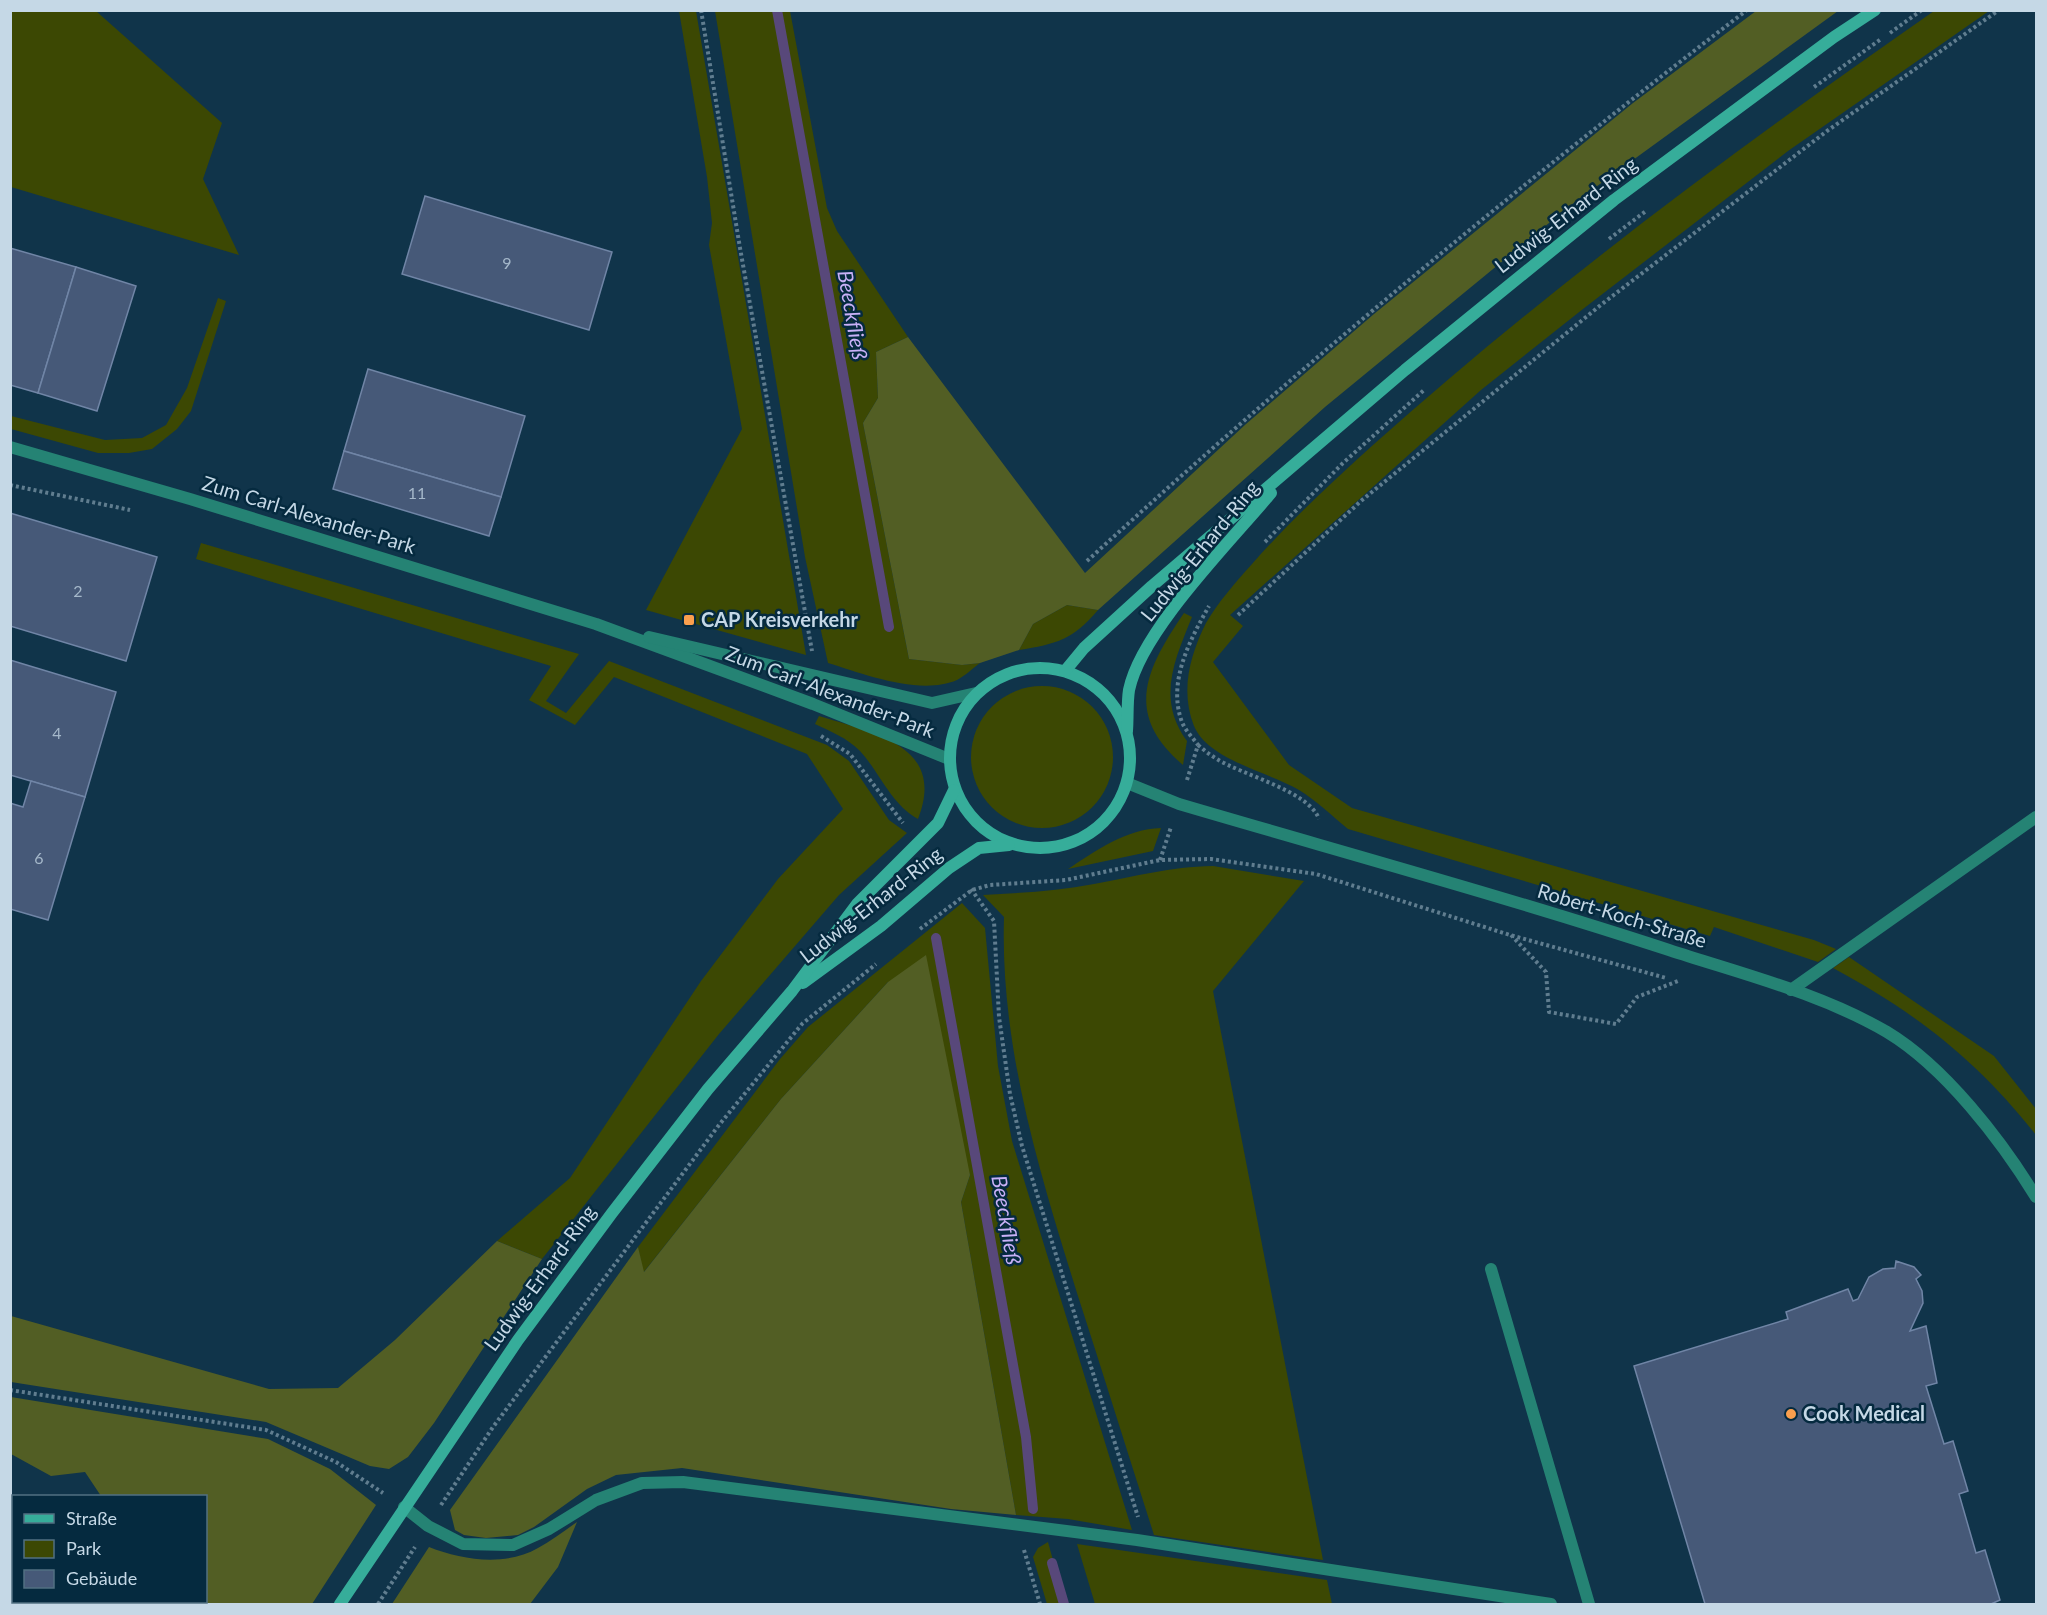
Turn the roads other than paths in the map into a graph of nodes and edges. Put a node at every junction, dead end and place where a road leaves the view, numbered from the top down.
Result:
1 (1875, 10) edge
2 (10, 447) edge
3 (1293, 467) junction
4 (596, 624) junction
5 (1065, 671) junction
6 (976, 693) junction
7 (1127, 732) junction
8 (949, 759) junction
9 (1127, 783) junction
10 (954, 790) junction
11 (2037, 817) edge
12 (1010, 844) junction
13 (1791, 990) junction
14 (792, 991) junction
15 (2037, 1197) edge
16 (1491, 1269) dead end
17 (404, 1507) junction
18 (340, 1605) edge
19 (1551, 1605) edge
20 (1590, 1605) edge

1 - 3 main road, Ludwig-Erhard-Ring
2 - 4 street, Zum Carl-Alexander-Park
3 - 5 main road, Ludwig-Erhard-Ring
3 - 7 main road, Ludwig-Erhard-Ring
4 - 6 street, Zum Carl-Alexander-Park
4 - 8 street, Zum Carl-Alexander-Park
5 - 6 main road
5 - 7 main road
6 - 8 main road
7 - 9 main road
8 - 10 main road
9 - 12 main road
9 - 13 street, Robert-Koch-Straße
10 - 12 main road
10 - 14 main road, Ludwig-Erhard-Ring
11 - 13 street
12 - 14 main road, Ludwig-Erhard-Ring
13 - 15 street, Robert-Koch-Straße
14 - 17 main road, Ludwig-Erhard-Ring
16 - 20 street
17 - 18 main road, Ludwig-Erhard-Ring
17 - 19 street

